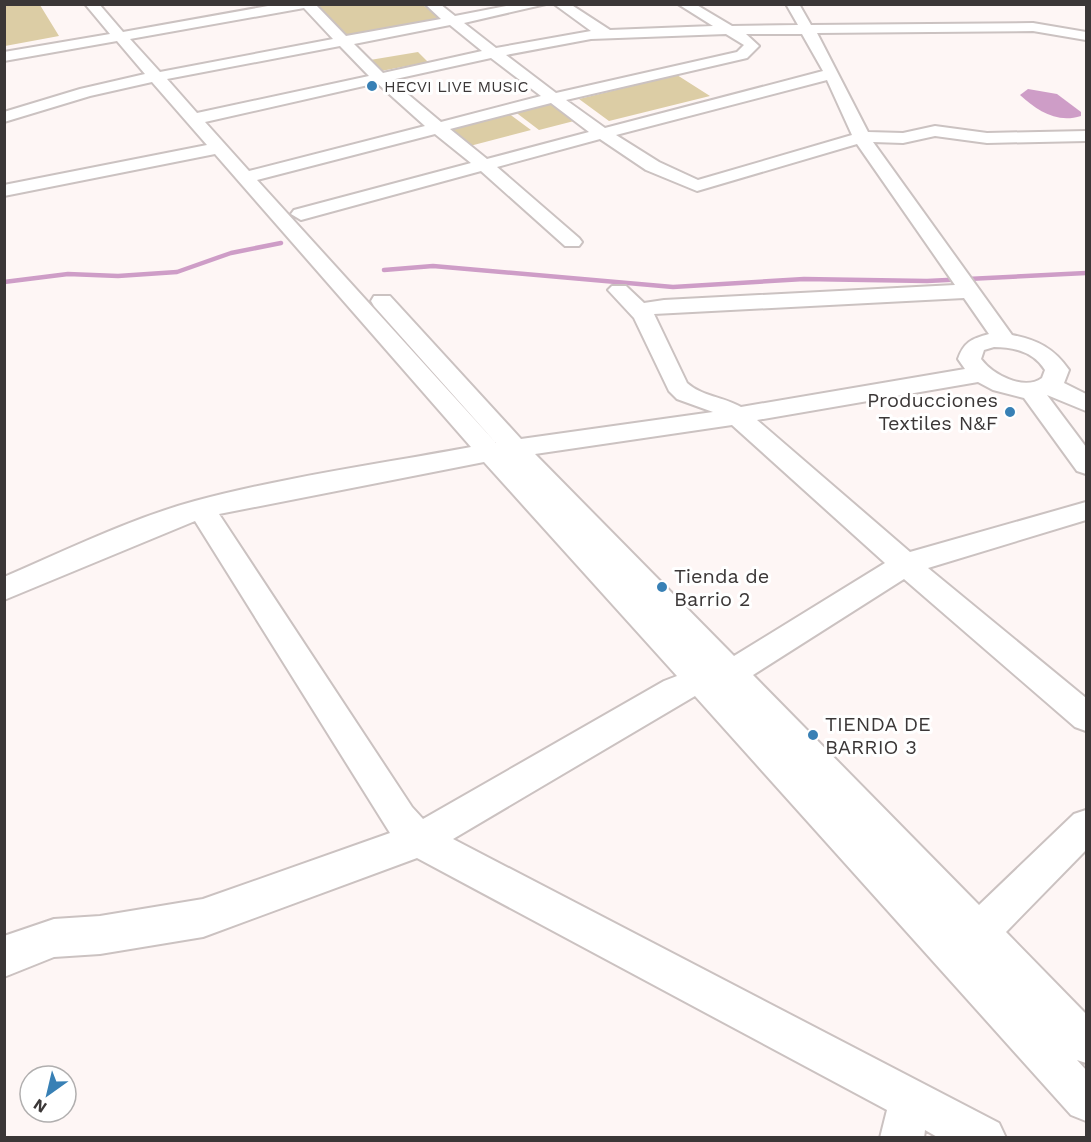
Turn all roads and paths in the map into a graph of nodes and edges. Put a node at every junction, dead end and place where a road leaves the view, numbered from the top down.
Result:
1 (91, 4) edge
2 (105, 4) edge
3 (306, 4) edge
4 (431, 4) edge
5 (540, 4) edge
6 (560, 4) edge
7 (684, 4) edge
8 (792, 4) edge
9 (755, 14) dead end
10 (452, 21) junction
11 (1086, 28) edge
12 (805, 29) junction
13 (738, 32) junction
14 (1070, 32) junction
15 (606, 34) junction
16 (127, 35) junction
17 (1086, 36) edge
18 (345, 41) junction
19 (492, 53) junction
20 (4, 57) edge
21 (163, 75) junction
22 (831, 75) junction
23 (380, 78) junction
24 (553, 98) junction
25 (4, 117) edge
26 (202, 118) junction
27 (439, 129) junction
28 (601, 132) junction
29 (1086, 136) edge
30 (862, 137) junction
31 (220, 148) junction
32 (481, 166) junction
33 (255, 176) junction
34 (4, 191) edge
35 (301, 214) junction
36 (572, 242) dead end
37 (619, 290) dead end
38 (970, 291) junction
39 (640, 310) junction
40 (1004, 340) junction
41 (980, 374) junction
42 (1041, 387) junction
43 (1086, 403) edge
44 (737, 416) junction
45 (502, 450) junction
46 (1086, 465) edge
47 (202, 510) junction
48 (1086, 511) edge
49 (905, 564) junction
50 (4, 589) edge
51 (715, 675) junction
52 (1086, 717) edge
53 (1086, 826) edge
54 (419, 840) junction
55 (967, 944) junction
56 (4, 958) edge
57 (1086, 1043) edge
58 (1086, 1100) edge
59 (907, 1118) edge
60 (984, 1137) edge

1 - 16 street
2 - 16 street
3 - 16 street
3 - 18 street
4 - 10 street
5 - 10 street
6 - 15 street
7 - 13 street
8 - 12 street
9 - 13 street
10 - 18 street
10 - 19 street
11 - 14 street
12 - 13 street
12 - 14 street
12 - 22 street
13 - 15 street
13 - 24 street
14 - 17 street
15 - 19 street
16 - 20 street
16 - 21 street
18 - 21 street
18 - 23 street
19 - 23 street
19 - 24 street
21 - 25 street
21 - 26 street
22 - 28 street
22 - 30 street
23 - 26 street
23 - 27 street
24 - 27 street
24 - 28 street
26 - 31 street
26 - 33 street
27 - 32 street
27 - 33 street
28 - 30 street
28 - 32 street
29 - 30 street
30 - 38 street
31 - 33 street
31 - 34 street
32 - 35 street
32 - 36 street
33 - 35 street
33 - 45 street
35 - 45 street
37 - 39 street
38 - 39 street
38 - 40 street
39 - 44 street
40 - 41 street
40 - 42 street
41 - 42 street
41 - 44 street
42 - 43 street
42 - 46 street
44 - 45 street
44 - 49 street
45 - 47 street
45 - 51 street
47 - 50 street
47 - 54 street
48 - 49 street
49 - 51 street
49 - 52 street
51 - 54 street
51 - 55 street
53 - 55 street
54 - 56 street
54 - 59 street
55 - 57 street
55 - 58 street
59 - 60 street

